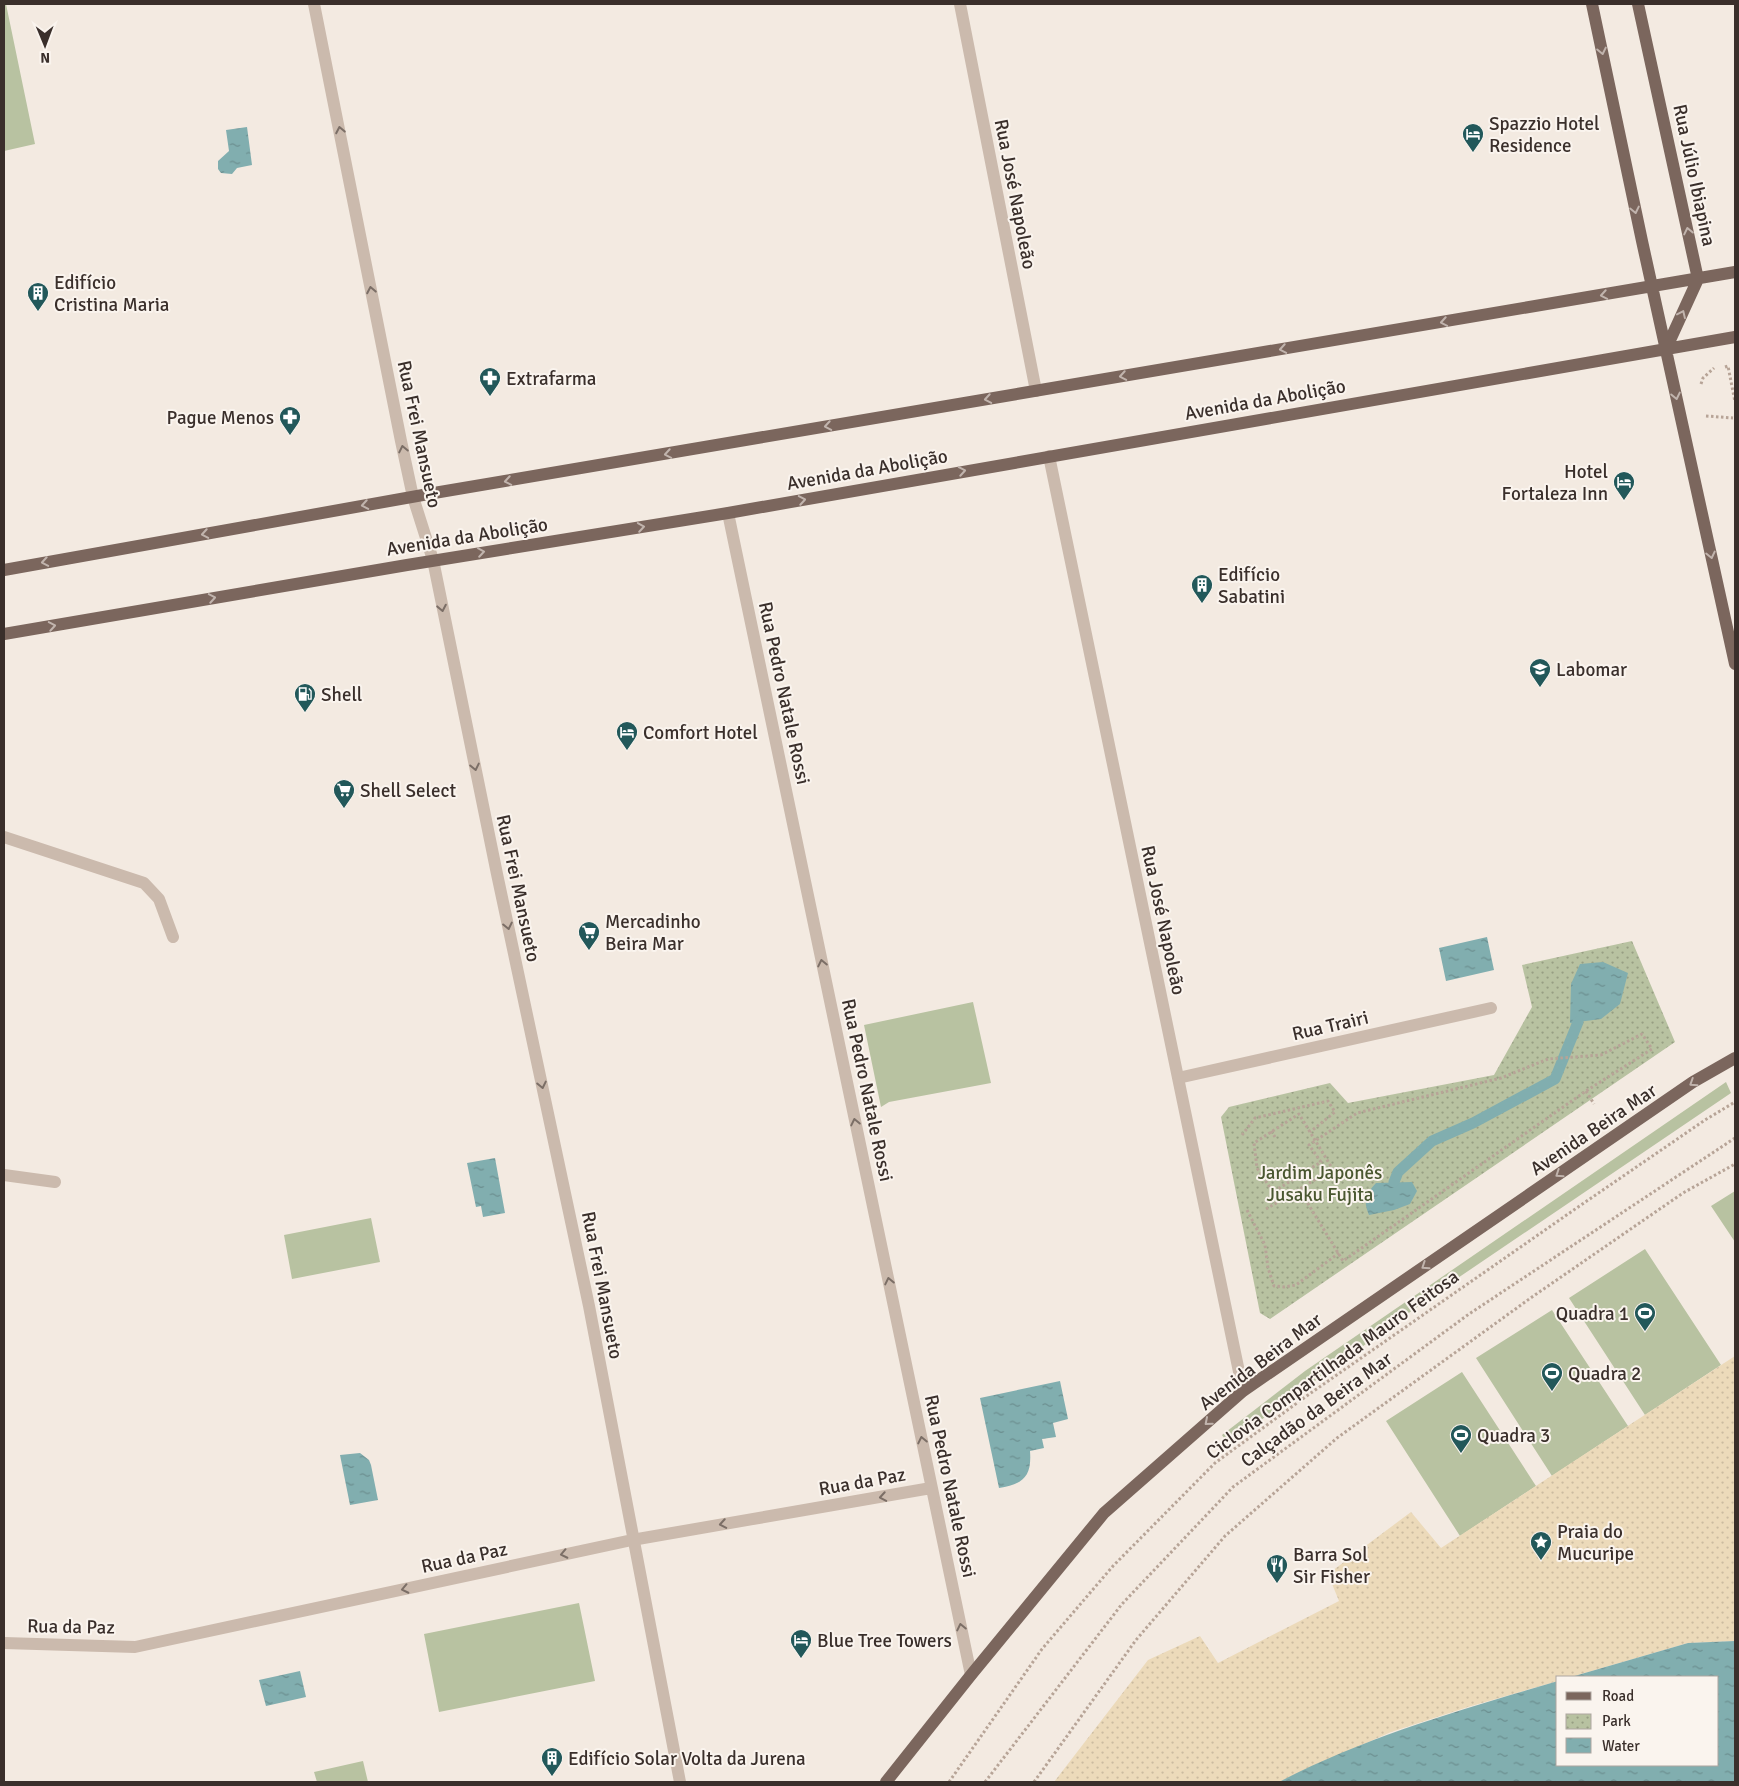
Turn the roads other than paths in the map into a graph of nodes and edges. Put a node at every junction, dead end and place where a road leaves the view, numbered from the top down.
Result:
1 (314, 4) edge
2 (960, 4) edge
3 (1592, 4) edge
4 (1638, 4) edge
5 (1735, 272) edge
6 (1698, 278) junction
7 (1652, 287) junction
8 (1735, 337) edge
9 (1666, 349) junction
10 (1036, 391) junction
11 (1049, 456) junction
12 (413, 497) junction
13 (728, 513) junction
14 (433, 560) junction
15 (4, 570) edge
16 (4, 634) edge
17 (1735, 664) edge
18 (4, 837) edge
19 (173, 937) dead end
20 (1491, 1008) dead end
21 (1735, 1058) edge
22 (1178, 1078) junction
23 (4, 1175) edge
24 (54, 1182) dead end
25 (1243, 1391) junction
26 (932, 1488) junction
27 (632, 1540) junction
28 (4, 1644) edge
29 (971, 1675) junction
30 (680, 1782) edge
31 (886, 1782) edge

12 -> 1 street, Rua Frei Mansueto
2 - 10 street, Rua José Napoleão
3 -> 7 main road
6 -> 4 main road, Rua Júlio Ibiapina
5 - 6 main road
6 - 7 main road
9 -> 6 main road
7 - 9 main road
7 -> 10 main road
8 - 9 main road, Avenida da Abolição
9 - 11 main road, Avenida da Abolição
9 -> 17 main road
10 -> 12 main road
13 -> 11 main road, Avenida da Abolição
11 - 22 street, Rua José Napoleão
12 - 14 street, Rua Frei Mansueto
12 -> 15 main road
14 -> 13 main road, Avenida da Abolição
26 -> 13 street, Rua Pedro Natale Rossi
16 -> 14 main road, Avenida da Abolição
14 -> 27 street, Rua Frei Mansueto
18 - 19 street
20 - 22 street, Rua Trairi
21 -> 25 main road, Avenida Beira Mar
22 - 25 street, Rua José Napoleão
23 - 24 street
25 -> 29 main road, Avenida Beira Mar
26 -> 27 street, Rua da Paz
29 -> 26 street, Rua Pedro Natale Rossi
27 -> 28 street, Rua da Paz
27 - 30 street, Rua Frei Mansueto
29 - 31 main road, Avenida Beira Mar

